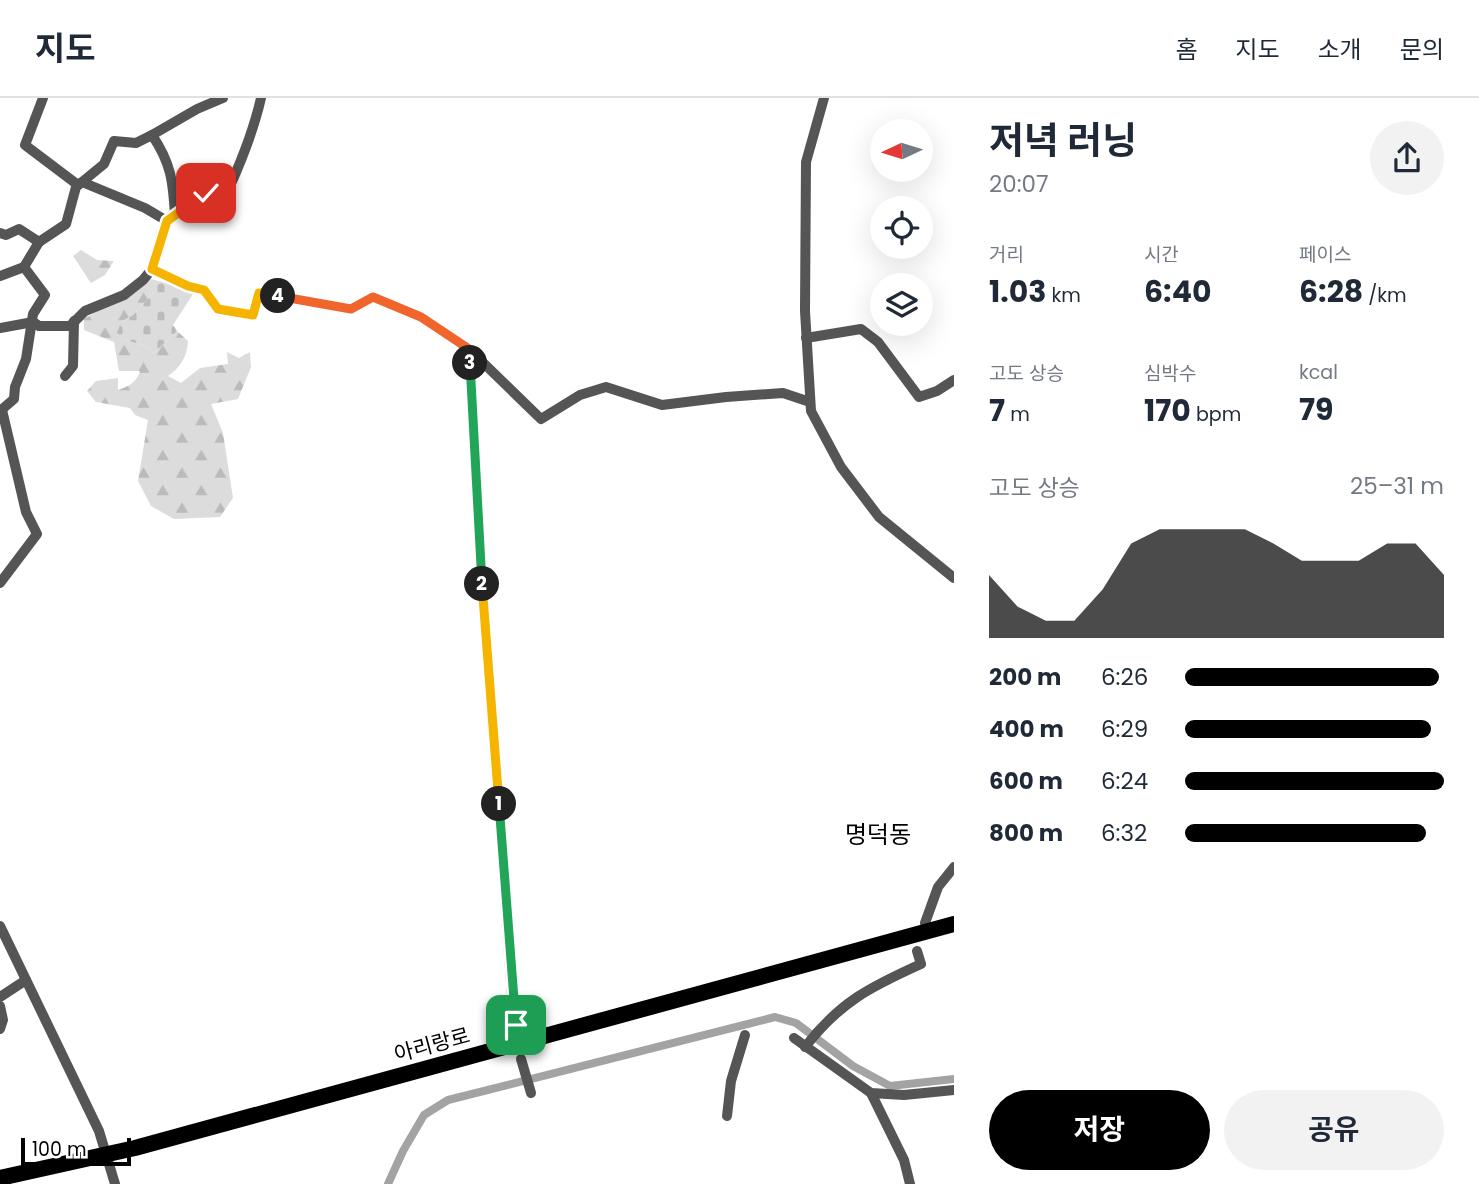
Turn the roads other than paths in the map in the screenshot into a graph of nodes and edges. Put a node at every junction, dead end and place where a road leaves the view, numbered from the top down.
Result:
1 (43, 98) edge
2 (223, 98) edge
3 (261, 98) edge
4 (824, 98) edge
5 (152, 135) junction
6 (80, 183) junction
7 (171, 218) junction
8 (0, 233) edge
9 (39, 242) junction
10 (24, 267) junction
11 (152, 269) junction
12 (0, 276) edge
13 (74, 321) junction
14 (33, 322) junction
15 (0, 328) edge
16 (806, 338) junction
17 (469, 349) junction
18 (65, 376) dead end
19 (954, 380) edge
20 (810, 402) junction
21 (1, 411) edge
22 (954, 578) edge
23 (0, 583) edge
24 (954, 867) edge
25 (925, 923) dead end
26 (954, 924) edge
27 (0, 926) edge
28 (954, 934) edge
29 (917, 951) dead end
30 (26, 980) junction
31 (0, 997) edge
32 (0, 1006) edge
33 (0, 1029) edge
34 (745, 1035) dead end
35 (515, 1036) dead end
36 (794, 1038) dead end
37 (806, 1045) junction
38 (521, 1059) dead end
39 (954, 1090) edge
40 (530, 1091) dead end
41 (871, 1093) junction
42 (727, 1116) dead end
43 (136, 1153) junction
44 (87, 1165) junction
45 (0, 1178) edge
46 (25, 1184) edge
47 (115, 1184) edge
48 (910, 1184) edge

1 - 6 street
2 - 5 street
3 - 7 street
4 - 16 street
5 - 6 street
5 - 7 street
6 - 7 street
6 - 9 street
7 - 11 street
8 - 9 street
9 - 10 street
10 - 12 street
10 - 14 street
11 - 13 street
11 - 17 street
13 - 14 street
13 - 18 street
14 - 15 street
14 - 21 street
16 - 19 street
16 - 20 street
17 - 20 street
17 - 35 street
20 - 22 street
21 - 23 street
24 - 25 street
26 - 43 highway, 아리랑로
27 - 30 street
28 - 43 highway, 아리랑로
29 - 37 street
30 - 31 street
30 - 47 street
32 - 33 street
34 - 42 street
36 - 37 street
37 - 41 street
38 - 40 street
39 - 41 street
41 - 48 street
43 - 44 highway, 아리랑로
44 - 45 highway, 아리랑로
44 - 46 highway, 아리랑로

